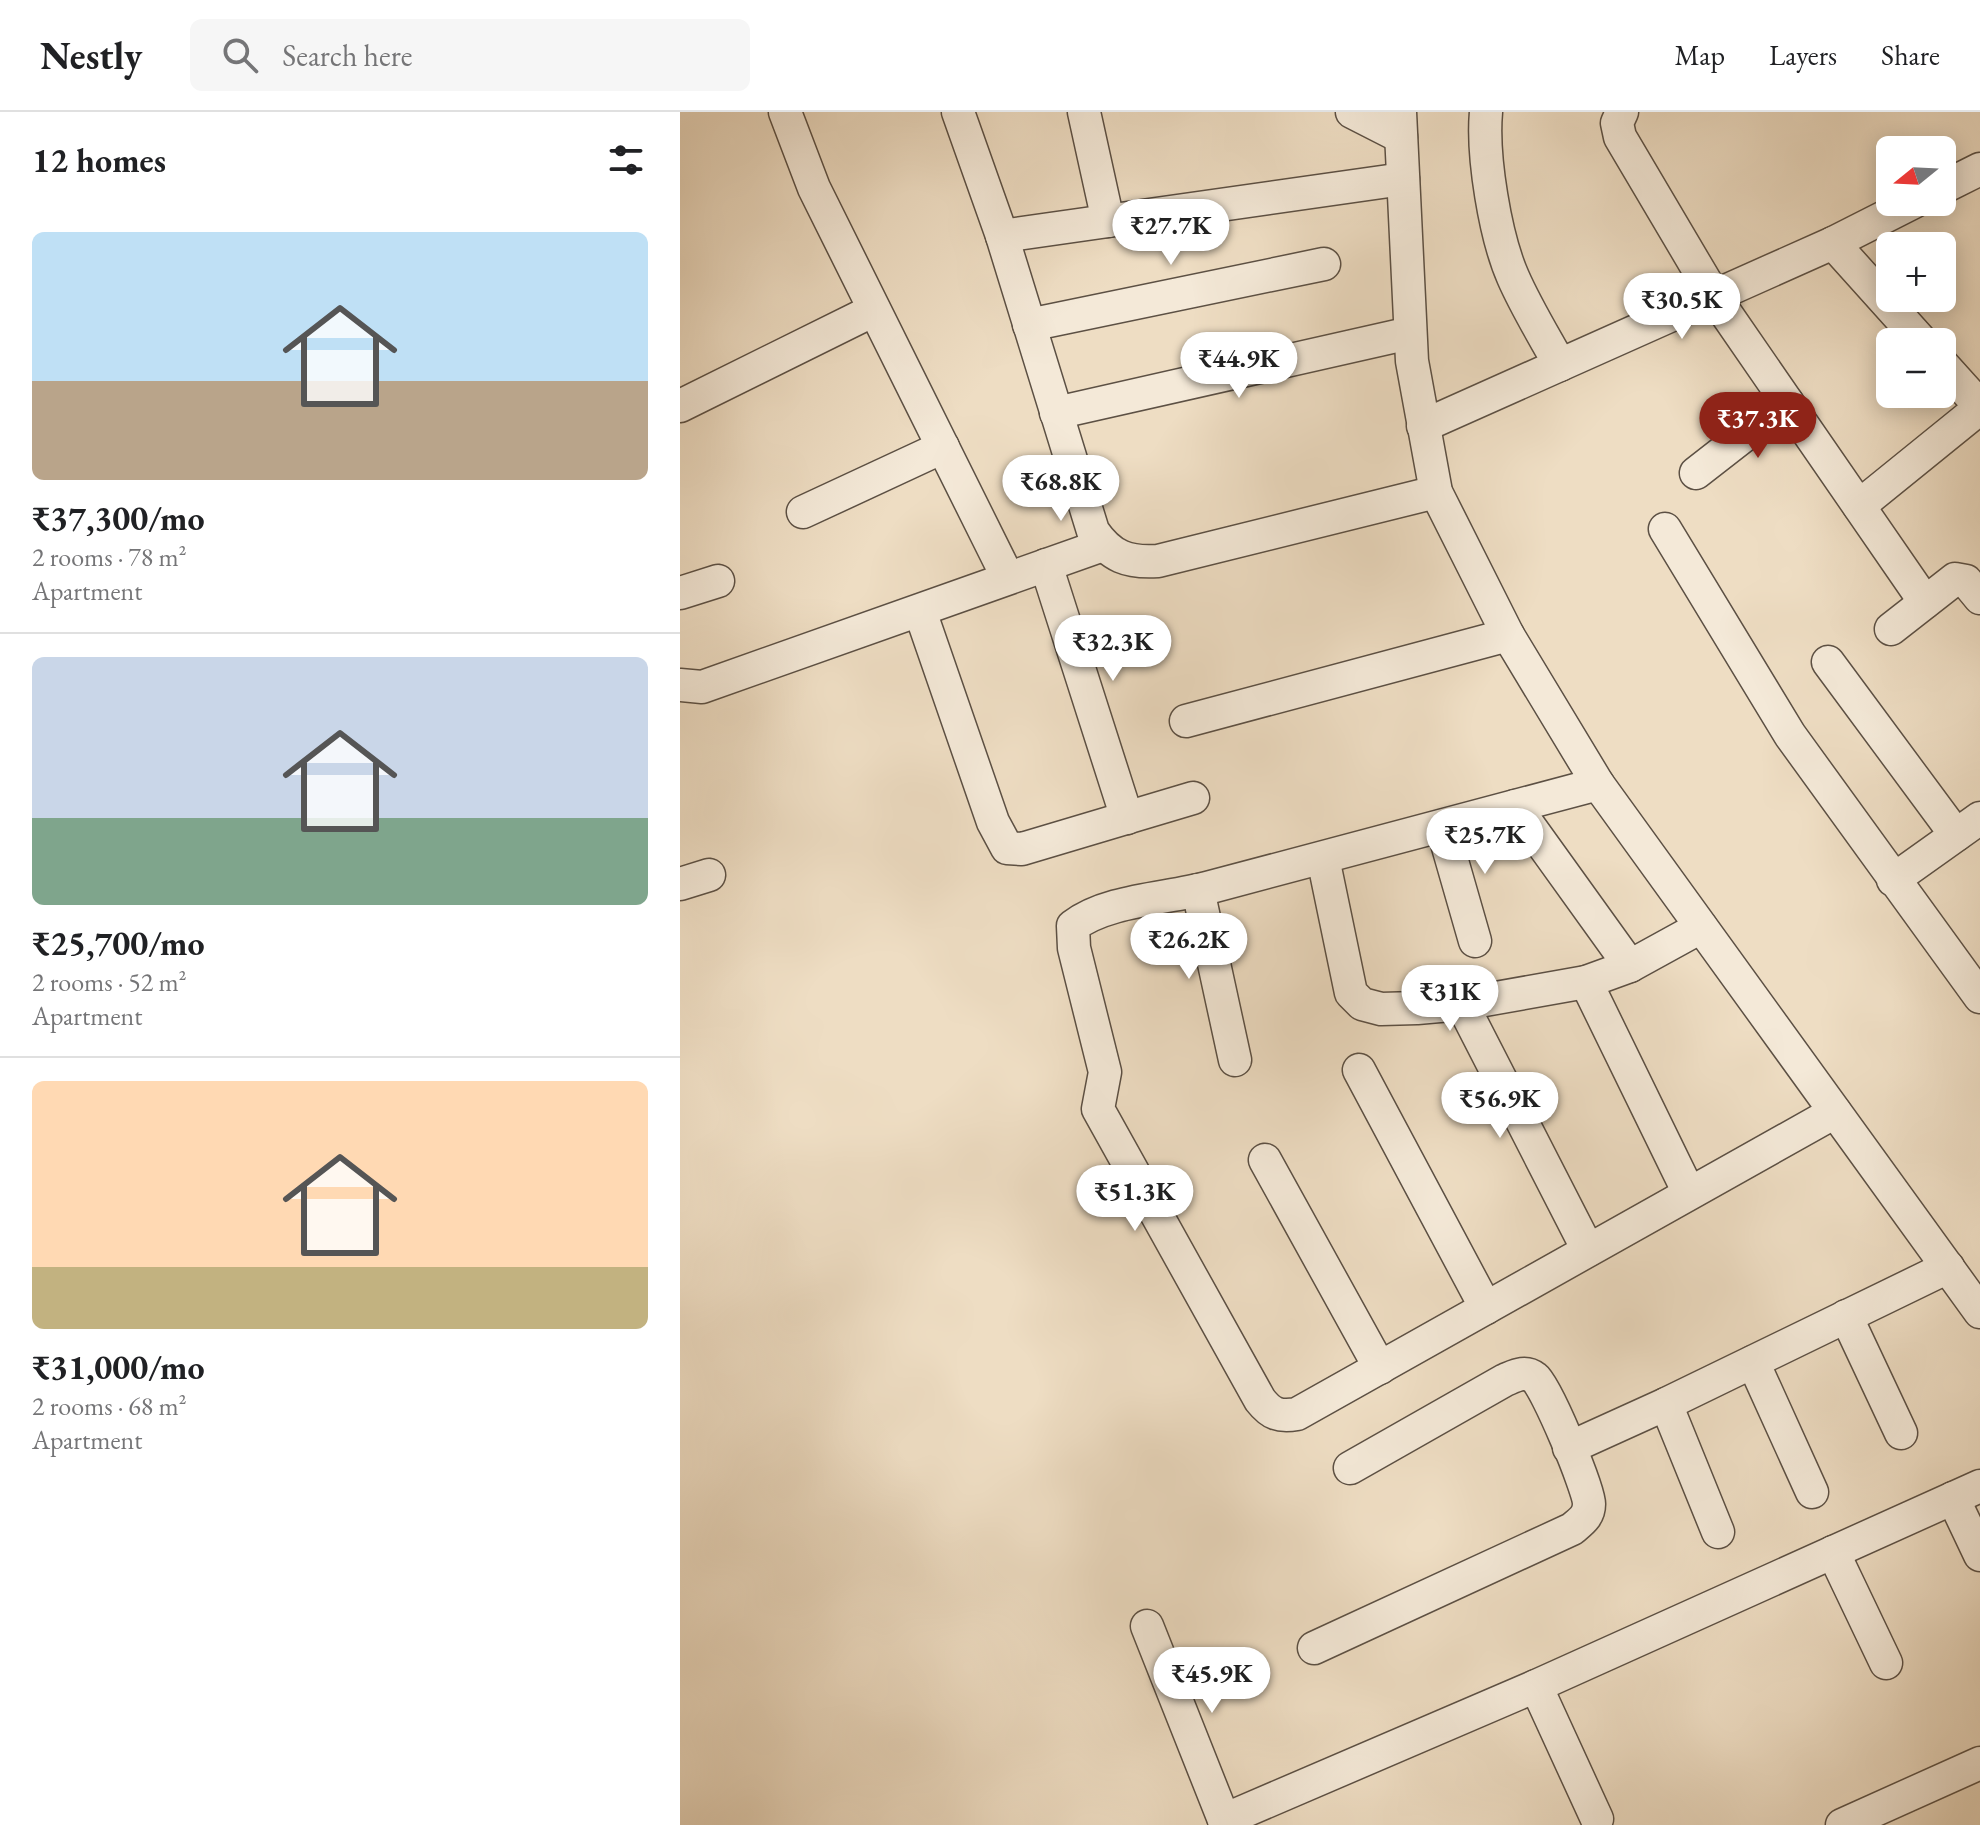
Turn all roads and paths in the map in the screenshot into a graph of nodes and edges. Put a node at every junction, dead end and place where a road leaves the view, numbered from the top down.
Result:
1 (785, 112) edge
2 (958, 112) edge
3 (1084, 112) edge
4 (1352, 112) edge
5 (1486, 112) edge
6 (1622, 112) edge
7 (1401, 124) edge
8 (1977, 175) edge
9 (1403, 179) junction
10 (1956, 183) edge
11 (1886, 216) edge
12 (1108, 221) junction
13 (1002, 236) junction
14 (1833, 243) junction
15 (1324, 264) dead end
16 (1714, 296) junction
17 (874, 310) junction
18 (1029, 325) junction
19 (1909, 328) edge
20 (1410, 333) junction
21 (1560, 365) junction
22 (1956, 380) edge
23 (1787, 402) junction
24 (680, 406) edge
25 (1980, 407) edge
26 (1056, 413) junction
27 (1423, 426) junction
28 (943, 447) junction
29 (1696, 473) dead end
30 (1436, 492) junction
31 (1859, 506) junction
32 (803, 512) dead end
33 (1665, 529) dead end
34 (1103, 545) junction
35 (1046, 565) junction
36 (1008, 578) junction
37 (718, 581) dead end
38 (1975, 583) edge
39 (680, 593) edge
40 (1925, 602) junction
41 (920, 611) junction
42 (1891, 629) dead end
43 (1508, 635) junction
44 (1828, 662) dead end
45 (680, 685) edge
46 (1186, 721) dead end
47 (1598, 784) junction
48 (1193, 798) dead end
49 (1515, 806) junction
50 (1127, 818) junction
51 (1442, 826) junction
52 (1968, 826) edge
53 (1323, 858) junction
54 (1893, 880) junction
55 (1198, 890) junction
56 (1701, 927) junction
57 (1475, 941) dead end
58 (1970, 965) edge
59 (1630, 966) junction
60 (1586, 982) junction
61 (1980, 997) edge
62 (1462, 1004) junction
63 (1235, 1060) dead end
64 (1359, 1070) dead end
65 (1835, 1112) junction
66 (1265, 1160) dead end
67 (1689, 1193) junction
68 (1588, 1250) junction
69 (1948, 1267) junction
70 (1486, 1308) junction
71 (1980, 1312) edge
72 (1846, 1316) junction
73 (1753, 1362) junction
74 (1380, 1368) junction
75 (1666, 1404) junction
76 (1901, 1433) dead end
77 (1569, 1448) junction
78 (1350, 1468) dead end
79 (1812, 1492) dead end
80 (1967, 1492) edge
81 (1718, 1532) dead end
82 (1833, 1552) junction
83 (1980, 1555) edge
84 (1147, 1626) dead end
85 (1314, 1648) dead end
86 (1886, 1663) dead end
87 (1536, 1686) junction
88 (1980, 1763) edge
89 (1597, 1819) dead end
90 (1225, 1822) edge
91 (1842, 1825) edge

1 - 17 street
2 - 13 street
3 - 12 street
4 - 7 street
5 - 21 street
6 - 16 street
7 - 9 street
8 - 10 street
9 - 12 street
9 - 20 street
11 - 14 street
12 - 13 street
13 - 18 street
14 - 16 street
14 - 19 street
15 - 18 street
16 - 21 street
16 - 23 street
17 - 24 street
17 - 28 street
18 - 26 street
20 - 26 street
20 - 27 street
21 - 27 street
22 - 25 street
23 - 29 street
23 - 31 street
25 - 31 street
26 - 34 street
27 - 30 street
28 - 32 street
28 - 36 street
30 - 34 street
30 - 43 street
31 - 40 street
33 - 54 street
34 - 35 street
35 - 36 street
35 - 50 street
36 - 41 street
37 - 39 street
38 - 40 street
40 - 42 street
41 - 45 street
41 - 50 street
43 - 46 street
43 - 47 street
44 - 52 street
47 - 49 street
47 - 56 street
48 - 50 street
49 - 51 street
49 - 59 street
51 - 53 street
51 - 57 street
52 - 54 street
53 - 55 street
53 - 62 street
54 - 58 street
55 - 63 street
55 - 74 street
56 - 59 street
56 - 65 street
58 - 61 street
59 - 60 street
60 - 62 street
60 - 67 street
62 - 68 street
64 - 70 street
65 - 67 street
65 - 69 street
66 - 74 street
67 - 68 street
68 - 70 street
69 - 71 street
69 - 72 street
70 - 74 street
72 - 73 street
72 - 76 street
73 - 75 street
73 - 79 street
75 - 77 street
75 - 81 street
77 - 78 street
77 - 85 street
80 - 82 street
80 - 83 street
82 - 86 street
82 - 87 street
84 - 90 street
87 - 89 street
87 - 90 street
88 - 91 street

